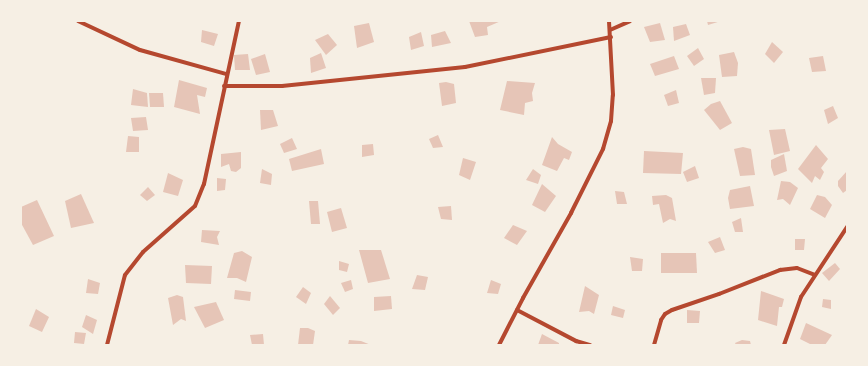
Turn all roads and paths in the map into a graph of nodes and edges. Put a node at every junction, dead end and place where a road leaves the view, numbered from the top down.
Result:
1 (78, 21) edge
2 (239, 21) edge
3 (609, 21) edge
4 (630, 21) edge
5 (610, 30) junction
6 (611, 37) junction
7 (226, 74) junction
8 (224, 86) junction
9 (847, 226) edge
10 (814, 275) junction
11 (517, 310) junction
12 (106, 345) edge
13 (499, 345) edge
14 (590, 345) edge
15 (654, 345) edge
16 (784, 345) edge

1 - 7 street
2 - 7 street
3 - 5 street
4 - 5 street
5 - 6 street
6 - 8 street
6 - 11 street
7 - 8 street
8 - 12 street
9 - 10 street
10 - 15 street
10 - 16 street
11 - 13 street
11 - 14 street

